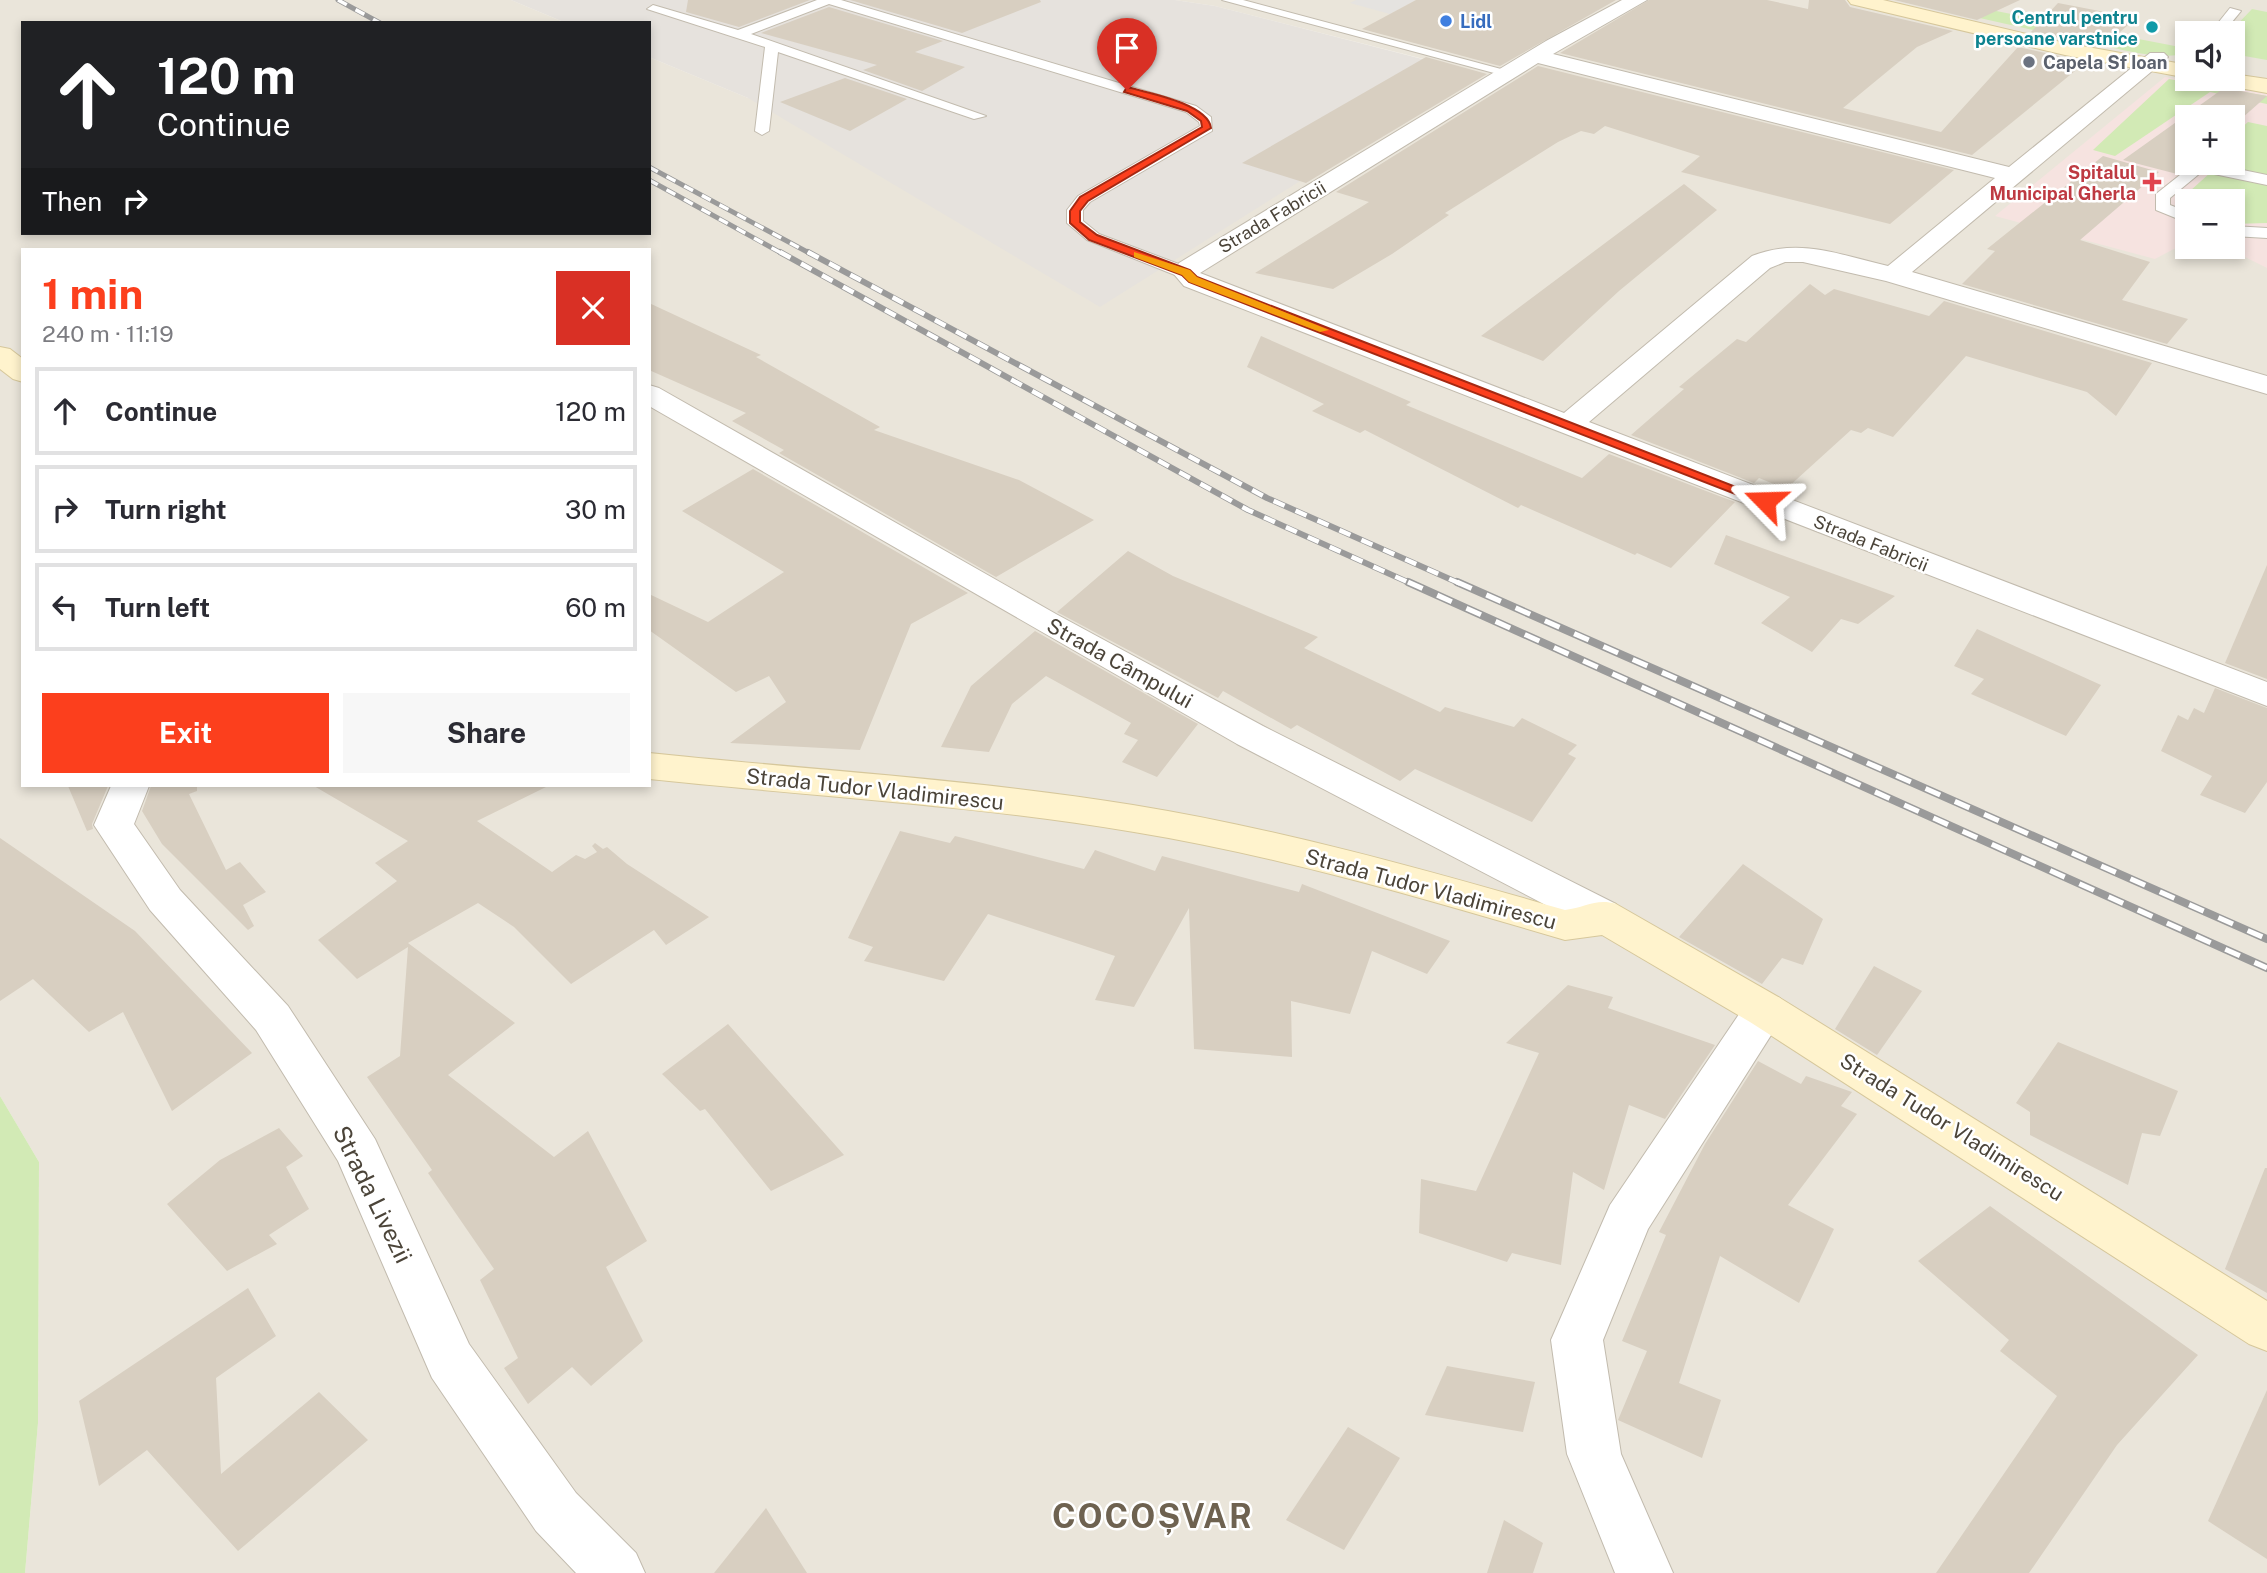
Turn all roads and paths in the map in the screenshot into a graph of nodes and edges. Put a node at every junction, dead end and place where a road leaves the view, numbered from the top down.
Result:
1 (828, 0) edge
2 (1228, 0) edge
3 (1637, 0) edge
4 (1858, 0) edge
5 (1894, 0) edge
6 (653, 9) dead end
7 (2235, 11) dead end
8 (2226, 21) edge
9 (739, 34) junction
10 (772, 46) junction
11 (1536, 56) junction
12 (2154, 62) junction
13 (2175, 63) edge
14 (2175, 68) edge
15 (1509, 73) junction
16 (2245, 73) edge
17 (2267, 77) edge
18 (2245, 82) edge
19 (2267, 86) edge
20 (979, 116) dead end
21 (762, 131) dead end
22 (2011, 176) junction
23 (2267, 180) edge
24 (2175, 212) edge
25 (2245, 231) edge
26 (2267, 233) edge
27 (1186, 273) junction
28 (1893, 275) junction
29 (0, 355) edge
30 (21, 371) edge
31 (2267, 385) edge
32 (651, 395) edge
33 (1569, 424) junction
34 (2267, 695) edge
35 (651, 766) edge
36 (130, 787) edge
37 (1601, 915) junction
38 (1765, 1010) junction
39 (2267, 1328) edge
40 (616, 1573) edge
41 (1644, 1573) edge

1 - 9 lane
1 - 27 lane
2 - 15 lane
3 - 11 street, Strada Fabricii
4 - 12 street
5 - 12 street
6 - 9 lane
7 - 8 lane
9 - 10 lane
10 - 20 lane
10 - 21 lane
11 - 15 street, Strada Fabricii
11 - 22 street
12 - 13 street
12 - 14 street
12 - 22 street
15 - 27 street, Strada Fabricii
16 - 17 street
18 - 19 street
22 - 28 street
23 - 24 lane
25 - 26 lane
27 - 33 street, Strada Fabricii
28 - 31 street
28 - 33 street
29 - 30 street
32 - 37 street, Strada Câmpului
33 - 34 street, Strada Fabricii
35 - 37 street, Strada Tudor Vladimirescu
36 - 40 street, Strada Livezii
37 - 38 street, Strada Tudor Vladimirescu
38 - 39 street, Strada Tudor Vladimirescu
38 - 41 street

